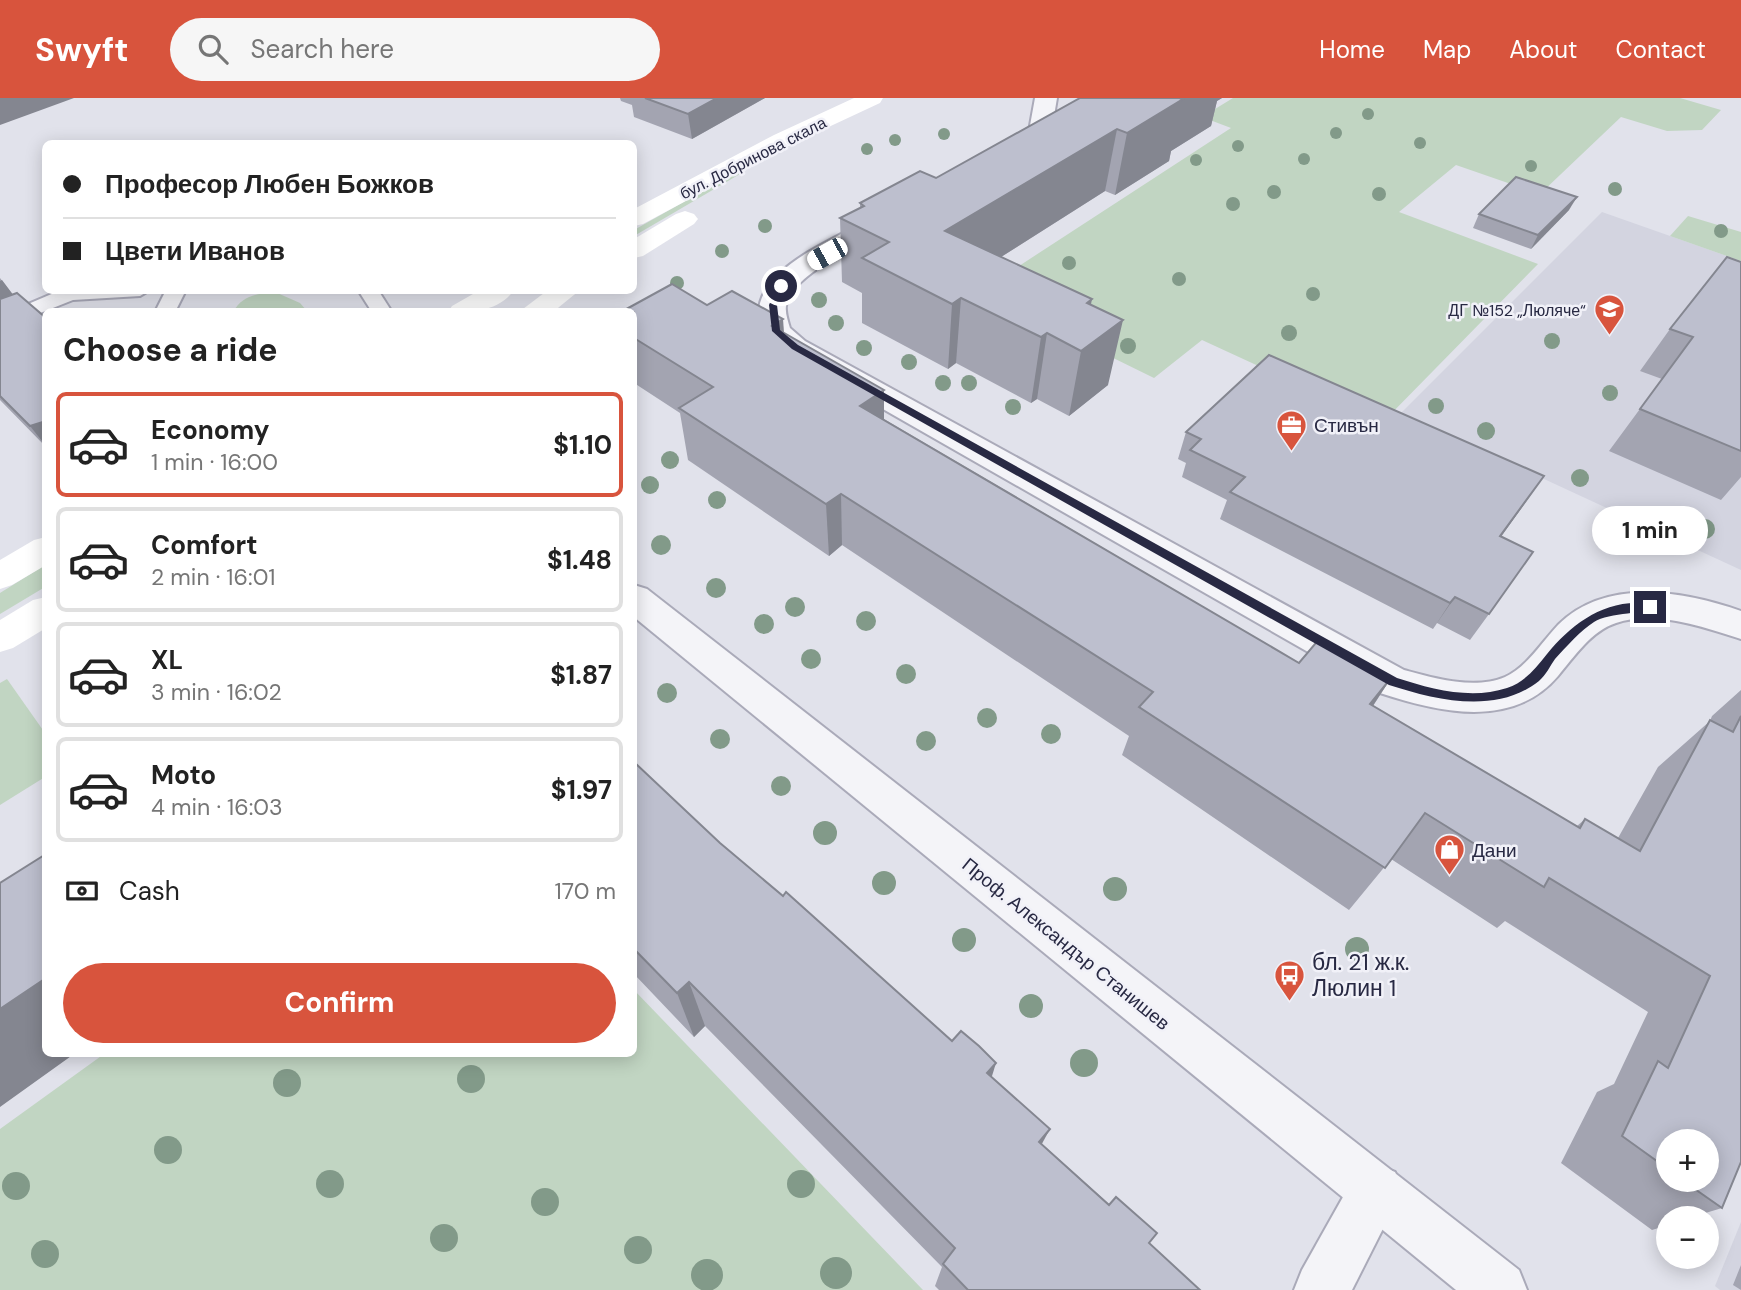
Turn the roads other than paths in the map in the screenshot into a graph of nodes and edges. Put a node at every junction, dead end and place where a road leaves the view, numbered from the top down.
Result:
1 (1046, 98) edge
2 (865, 102) edge
3 (981, 167) edge
4 (910, 208) edge
5 (637, 217) edge
6 (637, 248) edge
7 (70, 294) edge
8 (494, 294) edge
9 (561, 294) edge
10 (469, 308) edge
11 (539, 308) edge
12 (0, 323) edge
13 (42, 551) edge
14 (0, 576) edge
15 (637, 600) edge
16 (42, 612) edge
17 (1741, 625) edge
18 (0, 638) edge
19 (1376, 1191) junction
20 (1322, 1290) edge
21 (1500, 1290) edge

1 - 3 street
2 - 5 main road, бул. Добринова скала
2 - 6 main road
4 - 17 street
7 - 12 lane
8 - 10 main road
9 - 11 main road
13 - 14 main road
15 - 19 street, Проф. Александър Станишев
16 - 18 main road
19 - 20 street
19 - 21 street, Проф. Александър Станишев

